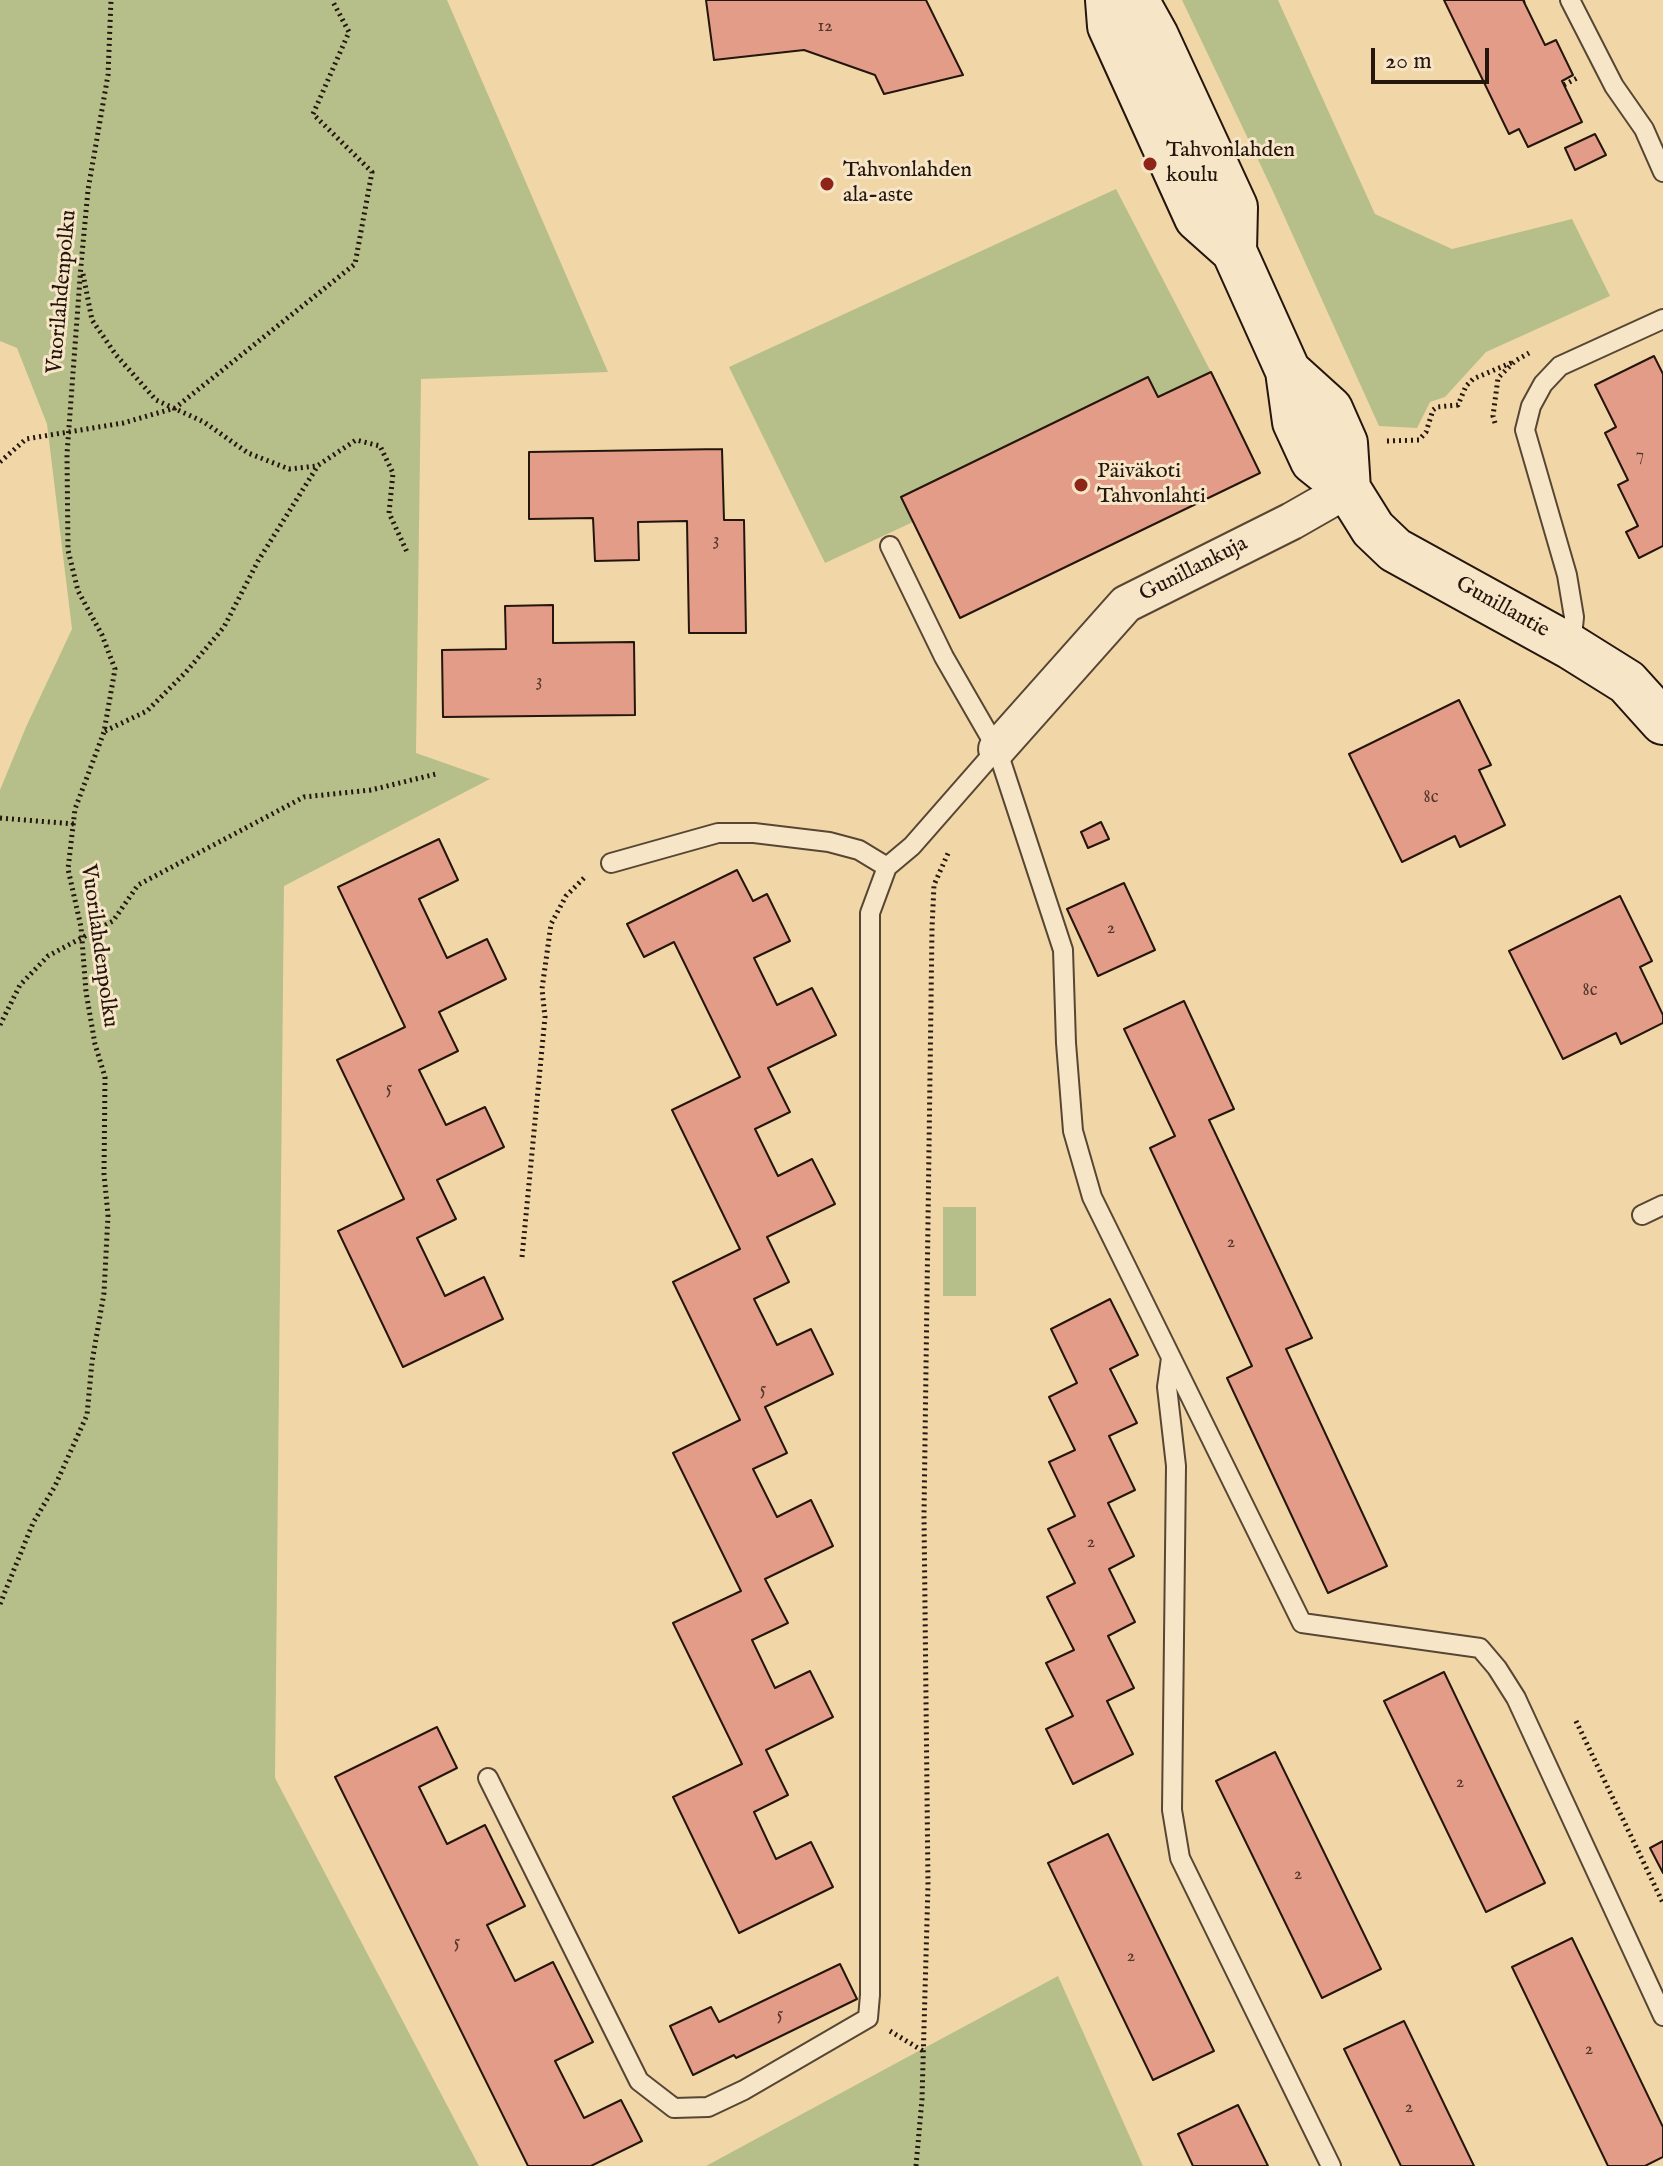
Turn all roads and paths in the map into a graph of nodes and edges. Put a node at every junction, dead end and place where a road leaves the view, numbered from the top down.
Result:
1 (111, 0) edge
2 (332, 0) edge
3 (1108, 0) edge
4 (1136, 0) edge
5 (1570, 0) edge
6 (1663, 172) edge
7 (1234, 251) junction
8 (81, 265) junction
9 (1663, 319) edge
10 (1515, 361) dead end
11 (175, 408) junction
12 (68, 434) junction
13 (1383, 442) dead end
14 (0, 462) edge
15 (317, 466) junction
16 (1348, 489) junction
17 (890, 546) dead end
18 (407, 552) dead end
19 (1571, 647) junction
20 (1663, 722) edge
21 (104, 732) junction
22 (997, 749) junction
23 (436, 774) dead end
24 (0, 818) edge
25 (74, 824) junction
26 (611, 863) joint
27 (887, 867) junction
28 (934, 885) dead end
29 (82, 938) junction
30 (0, 1025) edge
31 (1663, 1205) edge
32 (1642, 1215) dead end
33 (522, 1257) dead end
34 (1171, 1358) junction
35 (0, 1604) edge
36 (1576, 1721) dead end
37 (488, 1778) dead end
38 (1663, 1903) edge
39 (1663, 2016) edge
40 (868, 2018) junction
41 (923, 2051) junction
42 (916, 2166) edge
43 (1331, 2166) edge

1 - 8 path, Vuorilahdenpolku
2 - 11 path
3 - 7 street, Gunillantie
4 - 7 street, Gunillantie
5 - 6 lane
7 - 16 street, Gunillantie
8 - 11 path
8 - 12 path, Vuorilahdenpolku
9 - 19 lane
10 - 13 path
11 - 12 path
11 - 15 path
12 - 14 path
12 - 21 path, Vuorilahdenpolku
15 - 18 path
15 - 21 path
16 - 19 street, Gunillantie
16 - 22 street, Gunillankuja
17 - 22 lane
19 - 20 street, Gunillantie
21 - 25 path, Vuorilahdenpolku
22 - 27 lane
22 - 34 lane
23 - 29 path
24 - 25 path
25 - 29 path, Vuorilahdenpolku
26 - 27 lane
26 - 33 path
27 - 40 lane
28 - 41 path
29 - 30 path
29 - 35 path, Vuorilahdenpolku
31 - 32 lane
34 - 39 lane
34 - 43 lane
36 - 38 path
37 - 40 lane
40 - 41 path
41 - 42 path

